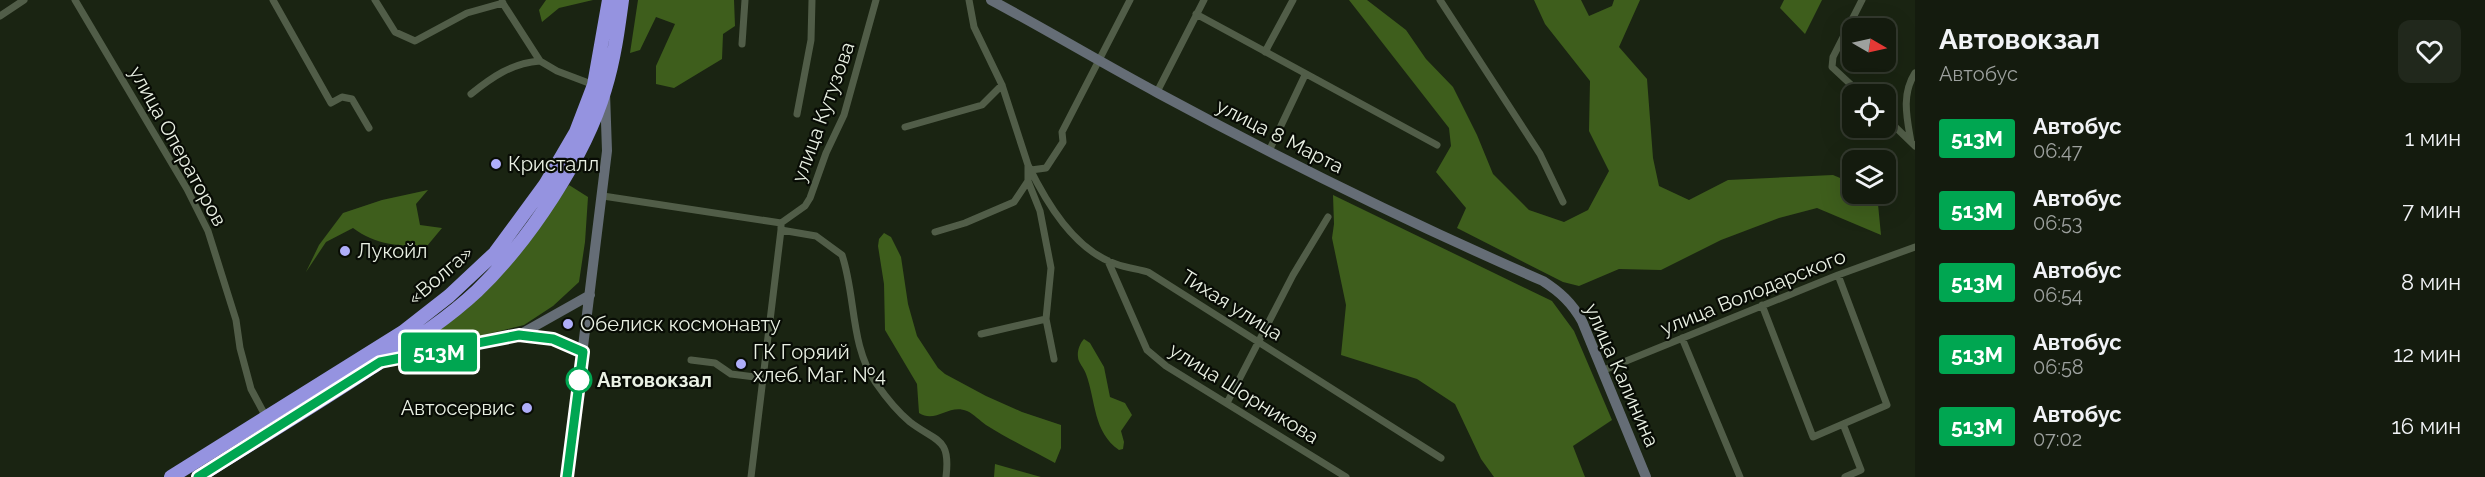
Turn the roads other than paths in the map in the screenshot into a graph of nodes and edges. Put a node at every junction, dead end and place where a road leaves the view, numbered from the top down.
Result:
1 (24, 0) edge
2 (75, 0) edge
3 (273, 0) edge
4 (375, 0) edge
5 (609, 0) edge
6 (622, 0) edge
7 (745, 0) edge
8 (812, 0) edge
9 (876, 0) edge
10 (969, 0) edge
11 (991, 0) edge
12 (1130, 0) edge
13 (1204, 0) edge
14 (1293, 0) edge
15 (1440, 0) edge
16 (1862, 0) edge
17 (502, 2) edge
18 (1009, 4) edge
19 (1196, 14) junction
20 (0, 16) edge
21 (742, 44) dead end
22 (1265, 52) junction
23 (1100, 60) junction
24 (540, 61) junction
25 (1915, 73) edge
26 (1305, 75) junction
27 (1851, 84) edge
28 (1002, 85) junction
29 (599, 87) junction
30 (1156, 92) junction
31 (471, 94) dead end
32 (797, 114) dead end
33 (905, 127) dead end
34 (1896, 127) edge
35 (369, 128) dead end
36 (1913, 144) edge
37 (1437, 146) dead end
38 (1269, 151) junction
39 (1030, 168) junction
40 (1028, 181) junction
41 (603, 196) junction
42 (1563, 202) dead end
43 (1328, 217) dead end
44 (781, 226) junction
45 (935, 232) dead end
46 (1915, 247) edge
47 (1108, 261) junction
48 (1838, 275) junction
49 (1558, 291) joint
50 (590, 295) junction
51 (1762, 305) junction
52 (1046, 319) junction
53 (549, 320) junction
54 (981, 334) dead end
55 (519, 335) junction
56 (1682, 338) junction
57 (553, 339) junction
58 (1259, 341) junction
59 (583, 352) junction
60 (1054, 359) dead end
61 (691, 360) dead end
62 (380, 362) junction
63 (1604, 370) junction
64 (763, 378) junction
65 (1227, 403) junction
66 (266, 417) junction
67 (1843, 424) junction
68 (1441, 458) dead end
69 (171, 477) edge
70 (198, 477) edge
71 (567, 477) edge
72 (751, 477) edge
73 (946, 477) edge
74 (1346, 477) edge
75 (1646, 477) edge
76 (1740, 477) edge
77 (1845, 477) edge

1 - 20 street
2 - 66 street, улица Операторов
3 - 35 street
4 - 17 street
5 - 29 highway, «Волга»
6 - 29 highway, «Волга»
7 - 21 street
8 - 32 street, улица Кутузова
9 - 44 street, улица Кутузова
10 - 28 street
11 - 18 main road, улица 8 Марта
12 - 23 street
13 - 19 street
14 - 22 street
15 - 42 street
16 - 27 street
17 - 24 street
18 - 23 main road, улица 8 Марта
19 - 22 street
19 - 30 street
22 - 26 street
23 - 30 main road, улица 8 Марта
23 - 39 street
24 - 29 street
24 - 31 street
25 - 36 street
26 - 37 street
26 - 38 street
28 - 33 street
28 - 39 street
29 - 41 main road
29 - 62 highway, «Волга»
29 - 66 highway, «Волга»
30 - 38 main road, улица 8 Марта
34 - 36 street
38 - 49 main road, улица 8 Марта
39 - 40 street
39 - 47 street, Тихая улица
40 - 45 street
40 - 52 street
41 - 44 street
41 - 50 main road
43 - 58 street
44 - 64 street
44 - 73 street
46 - 48 street, улица Володарского
47 - 58 street, Тихая улица
47 - 65 street, улица Шорникова
48 - 51 street, улица Володарского
48 - 67 street
49 - 63 main road, улица Калинина
50 - 53 main road
50 - 59 main road
51 - 56 street, улица Володарского
51 - 67 street
52 - 54 street
52 - 60 street
53 - 55 main road
53 - 57 main road
55 - 57 main road
55 - 62 main road
56 - 63 street, улица Володарского
56 - 76 street
57 - 59 main road
58 - 65 street
58 - 68 street, Тихая улица
59 - 71 main road
61 - 64 street
62 - 70 highway, «Волга»
63 - 75 main road, улица Калинина
64 - 72 street
65 - 74 street, улица Шорникова
66 - 69 highway, «Волга»
67 - 77 street

